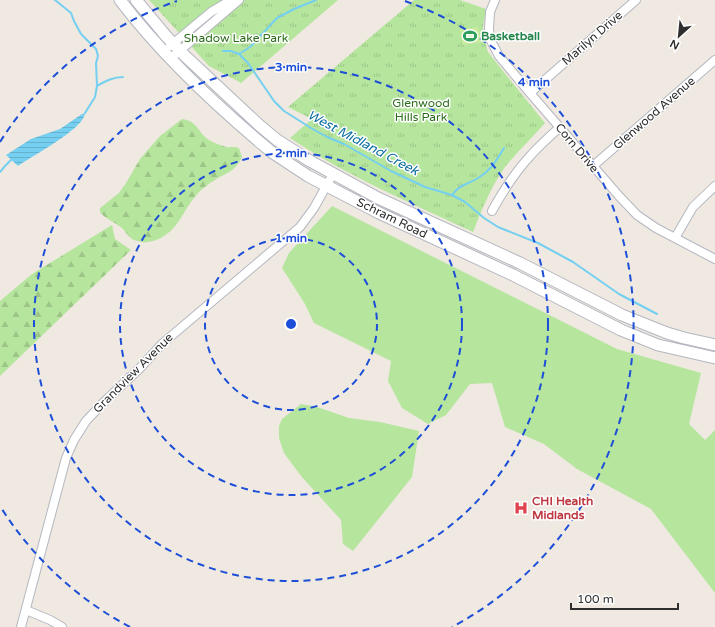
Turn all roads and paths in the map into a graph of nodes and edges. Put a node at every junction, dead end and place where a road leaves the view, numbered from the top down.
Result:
1 (120, 0) edge
2 (136, 0) edge
3 (231, 0) edge
4 (239, 0) edge
5 (494, 0) edge
6 (636, 0) edge
7 (176, 47) junction
8 (166, 55) junction
9 (715, 60) edge
10 (530, 92) junction
11 (560, 127) junction
12 (592, 166) junction
13 (333, 174) junction
14 (326, 186) junction
15 (715, 186) edge
16 (492, 211) dead end
17 (675, 238) junction
18 (715, 259) edge
19 (715, 344) edge
20 (715, 358) edge
21 (26, 610) junction
22 (21, 627) edge
23 (62, 627) edge

1 - 8 main road, Schram Road
2 - 7 main road, Schram Road
3 - 7 street
4 - 7 street
5 - 10 street, Corn Drive
6 - 10 street, Marilyn Drive
7 - 8 street
7 - 13 main road, Schram Road
8 - 14 main road, Schram Road
9 - 12 street, Glenwood Avenue
10 - 11 street, Corn Drive
11 - 12 street, Corn Drive
11 - 16 street
12 - 17 street, Corn Drive
13 - 14 street, Grandview Avenue
13 - 19 main road, Schram Road
14 - 20 main road, Schram Road
14 - 21 street, Grandview Avenue
15 - 17 street
17 - 18 street, Corn Drive
21 - 22 street, Grandview Avenue
21 - 23 street

